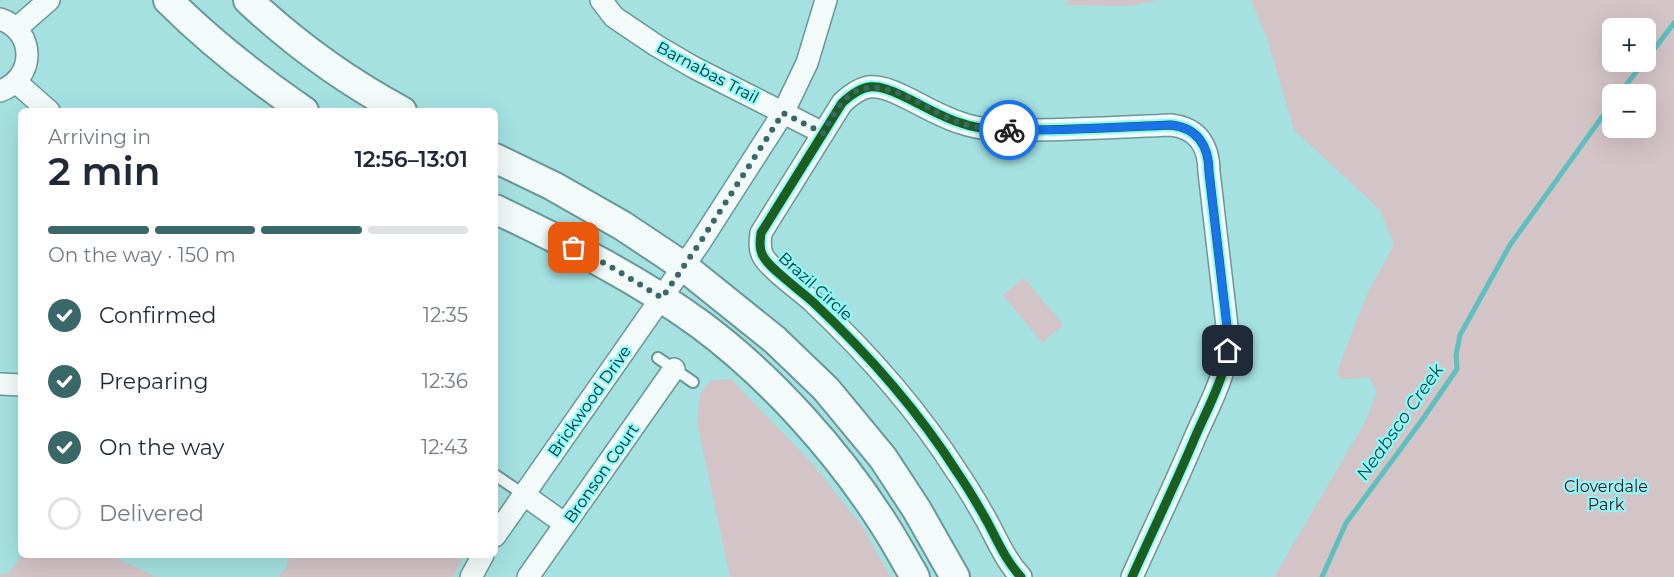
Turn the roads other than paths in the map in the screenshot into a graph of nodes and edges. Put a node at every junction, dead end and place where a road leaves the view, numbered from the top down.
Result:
1 (49, 0) edge
2 (168, 0) edge
3 (248, 0) edge
4 (601, 0) edge
5 (826, 0) edge
6 (8, 24) edge
7 (8, 87) edge
8 (44, 108) edge
9 (300, 108) edge
10 (397, 108) edge
11 (783, 113) junction
12 (823, 133) junction
13 (498, 159) edge
14 (498, 210) edge
15 (683, 266) junction
16 (662, 298) junction
17 (666, 363) joint
18 (693, 382) dead end
19 (0, 384) edge
20 (18, 385) edge
21 (498, 477) edge
22 (523, 494) junction
23 (565, 524) junction
24 (498, 532) edge
25 (481, 558) edge
26 (471, 577) edge
27 (528, 577) edge
28 (915, 577) edge
29 (956, 577) edge
30 (1021, 577) edge
31 (1132, 577) edge

1 - 6 street
2 - 9 main road
3 - 10 main road
4 - 11 street, Barnabas Trail
5 - 11 street, Brickwood Drive
6 - 7 street
7 - 8 street
11 - 12 street, Barnabas Trail
11 - 15 street, Brickwood Drive
12 - 30 street, Brazil Circle
12 - 31 street, Brazil Circle
13 - 15 main road
14 - 16 main road
15 - 16 street, Brickwood Drive
15 - 29 main road
16 - 22 street, Brickwood Drive
16 - 28 main road
17 - 18 lane
17 - 23 street, Bronson Court
19 - 20 street
21 - 22 lane
22 - 23 street
22 - 24 street, Brickwood Drive
23 - 27 street, Bronson Court
25 - 26 street

